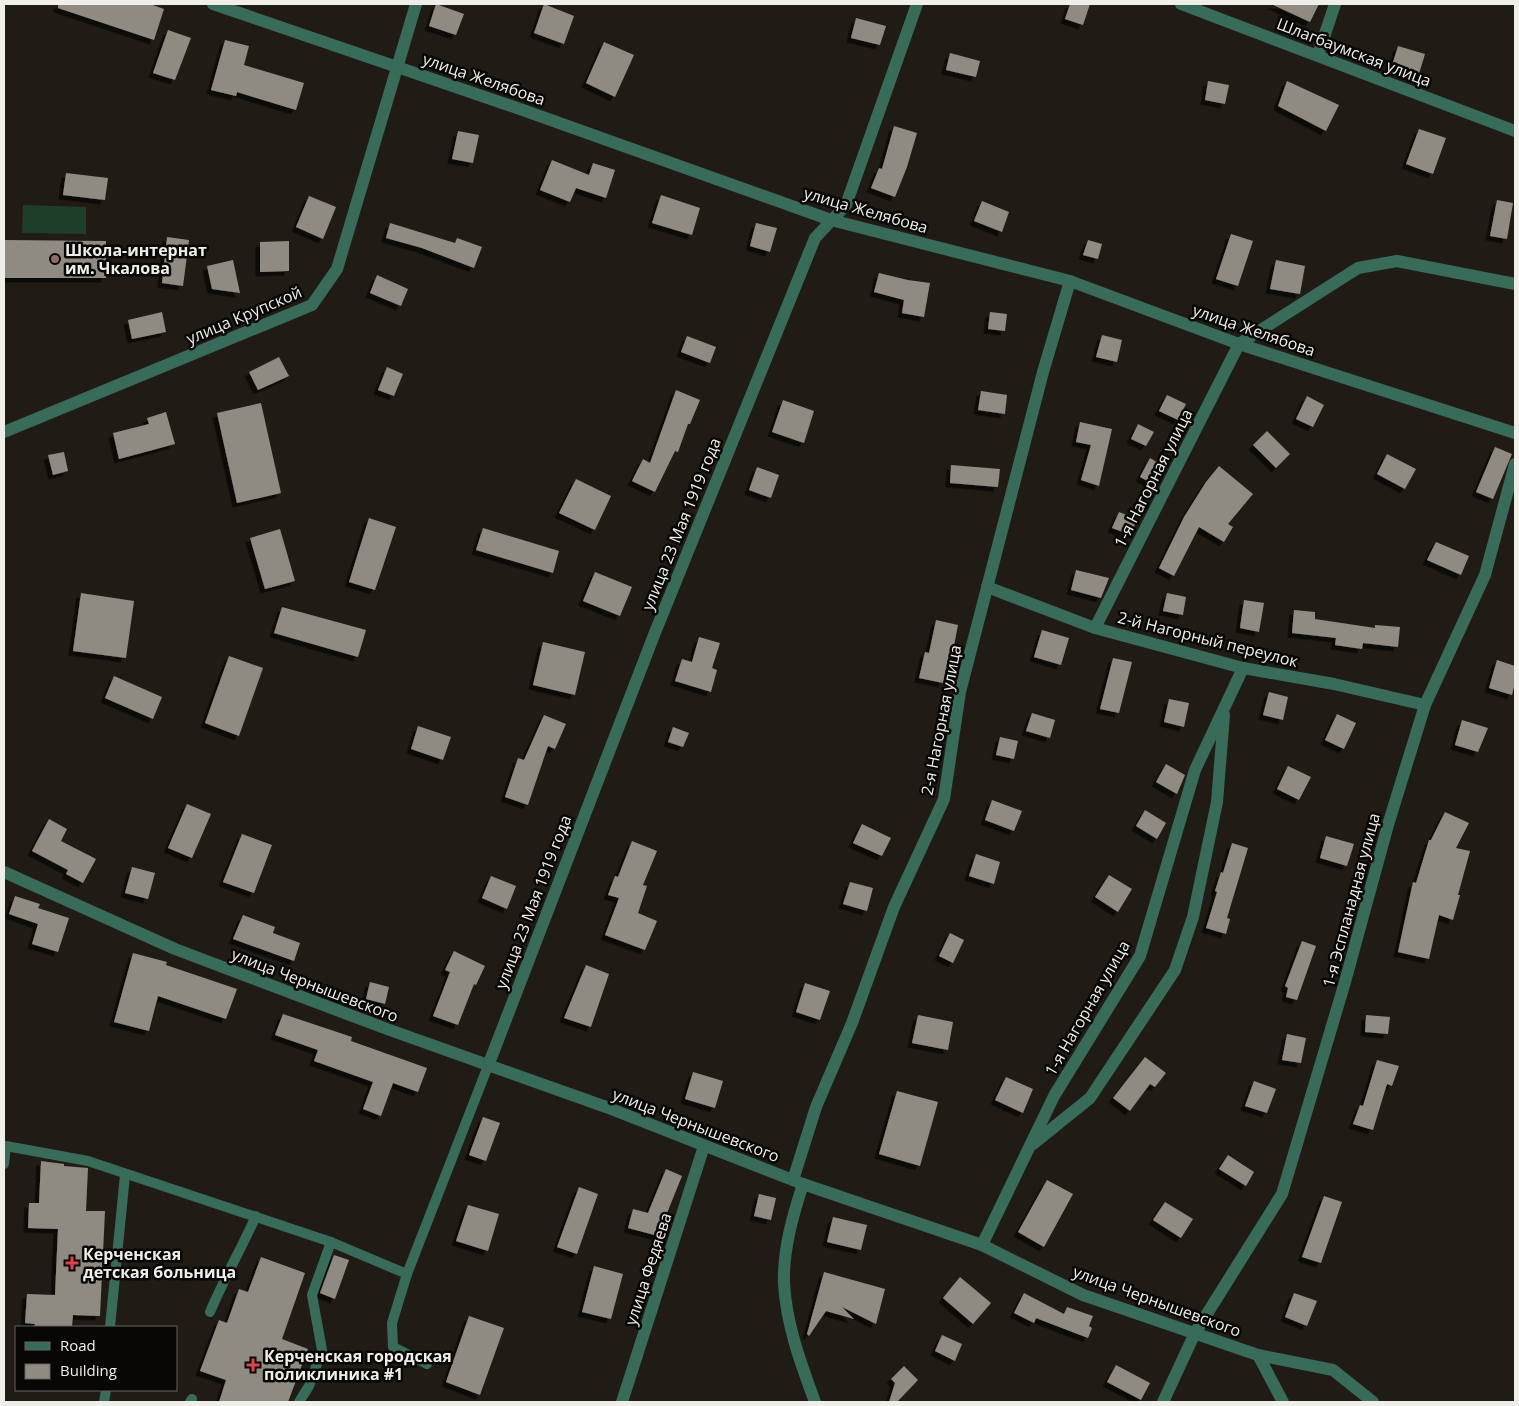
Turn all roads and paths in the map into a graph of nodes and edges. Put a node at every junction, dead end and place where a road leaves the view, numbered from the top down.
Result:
1 (213, 4) edge
2 (416, 4) edge
3 (917, 4) edge
4 (1181, 4) edge
5 (1336, 4) edge
6 (1217, 10) edge
7 (1318, 55) junction
8 (398, 67) junction
9 (1515, 131) edge
10 (830, 220) junction
11 (1070, 281) junction
12 (1515, 284) edge
13 (1239, 344) junction
14 (4, 432) edge
15 (1515, 433) edge
16 (1515, 464) edge
17 (987, 587) junction
18 (1095, 628) junction
19 (1243, 668) junction
20 (1425, 705) junction
21 (1225, 706) junction
22 (4, 872) edge
23 (488, 1066) junction
24 (704, 1146) junction
25 (1030, 1147) junction
26 (4, 1164) edge
27 (125, 1175) junction
28 (798, 1182) junction
29 (256, 1216) junction
30 (331, 1242) junction
31 (982, 1245) junction
32 (407, 1274) junction
33 (210, 1312) dead end
34 (110, 1326) edge
35 (1195, 1333) junction
36 (1258, 1355) junction
37 (427, 1364) dead end
38 (299, 1402) edge
39 (622, 1402) edge
40 (815, 1402) edge
41 (1164, 1402) edge
42 (1283, 1402) edge
43 (1373, 1402) edge

1 - 8 street, улица Желябова
2 - 8 street, улица Крупской
3 - 10 street, улица 23 Мая 1919 года
4 - 6 street, Шлагбаумская улица
5 - 7 street
6 - 7 street, Шлагбаумская улица
7 - 9 street, Шлагбаумская улица
8 - 10 street, улица Желябова
8 - 14 street, улица Крупской
10 - 11 street, улица Желябова
10 - 23 street, улица 23 Мая 1919 года
11 - 13 street, улица Желябова
11 - 17 street, 2-я Нагорная улица
12 - 13 street
13 - 15 street, улица Желябова
13 - 18 street, 1-я Нагорная улица
16 - 20 street, 1-я Эспланадная улица
17 - 18 street, 2-й Нагорный переулок
17 - 28 street, 2-я Нагорная улица
18 - 19 street, 2-й Нагорный переулок
19 - 20 street, 2-й Нагорный переулок
19 - 21 street, 1-я Нагорная улица
20 - 35 street, 1-я Эспланадная улица
21 - 25 street, 1-я Нагорная улица
21 - 25 street
22 - 23 street, улица Чернышевского
23 - 24 street, улица Чернышевского
23 - 32 lane
24 - 28 street, улица Чернышевского
24 - 39 street, улица Федяева
25 - 31 street, 1-я Нагорная улица
26 - 27 lane
27 - 29 lane
27 - 34 lane
28 - 31 street, улица Чернышевского
28 - 40 street, 2-я Нагорная улица
29 - 30 lane
29 - 33 lane
30 - 32 lane
30 - 38 lane
31 - 35 street, улица Чернышевского
32 - 37 lane
35 - 36 street, улица Чернышевского
35 - 41 street, 1-я Эспланадная улица
36 - 42 street
36 - 43 street, улица Чернышевского

